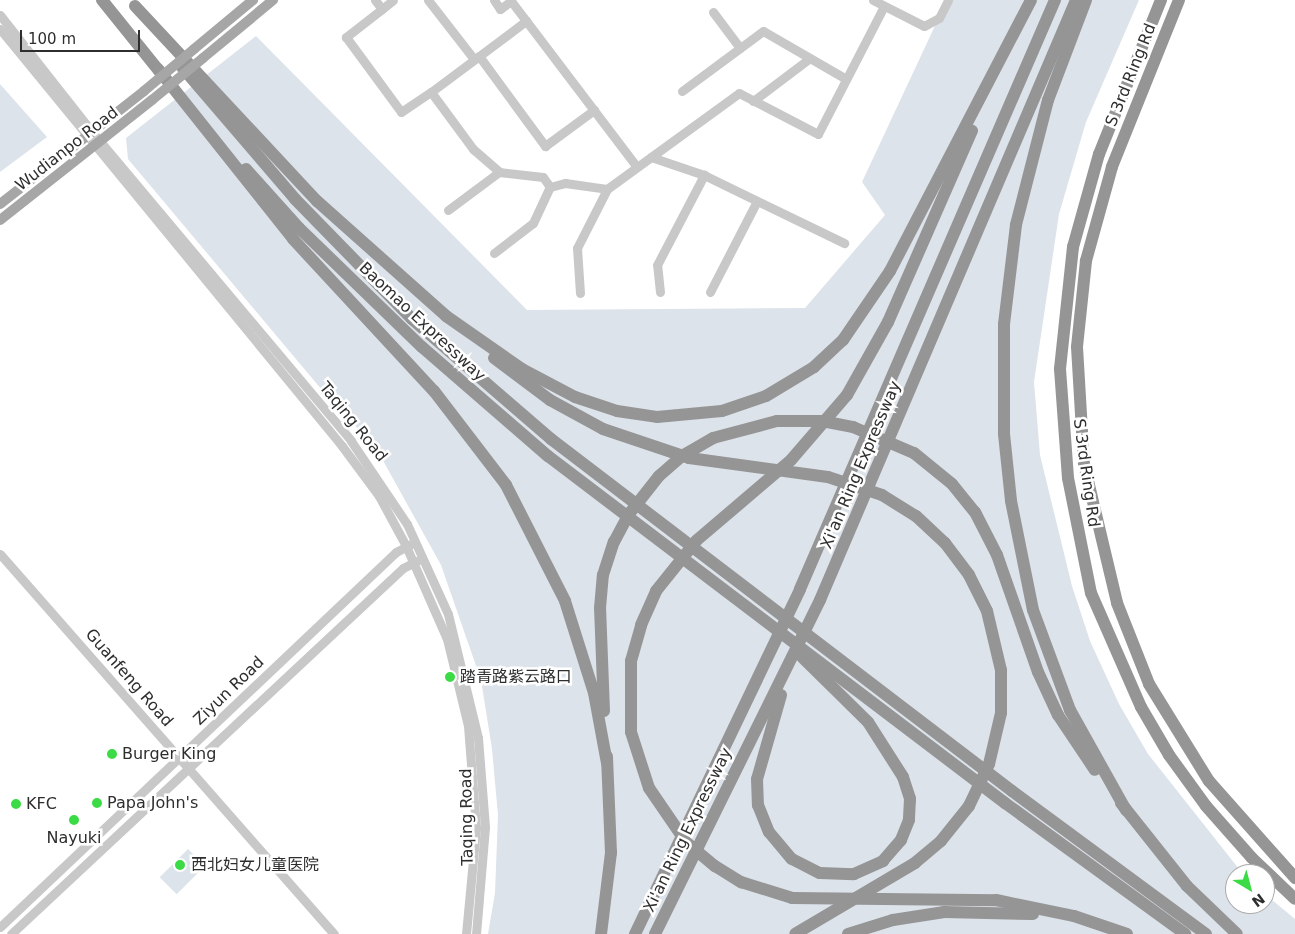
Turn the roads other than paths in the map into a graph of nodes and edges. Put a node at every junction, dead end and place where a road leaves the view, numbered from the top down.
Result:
1 (102, 0) edge
2 (375, 0) edge
3 (394, 0) edge
4 (428, 0) edge
5 (494, 0) edge
6 (873, 0) edge
7 (948, 0) edge
8 (1031, 0) edge
9 (1055, 0) edge
10 (1076, 0) edge
11 (1086, 0) edge
12 (1160, 0) edge
13 (1179, 0) edge
14 (247, 2) edge
15 (268, 2) edge
16 (133, 3) edge
17 (884, 6) junction
18 (382, 9) junction
19 (713, 12) dead end
20 (0, 15) edge
21 (254, 15) junction
22 (526, 21) junction
23 (0, 29) edge
24 (1011, 42) junction
25 (740, 48) junction
26 (477, 58) junction
27 (810, 58) junction
28 (158, 70) junction
29 (846, 79) junction
30 (682, 90) dead end
31 (431, 92) junction
32 (753, 100) junction
33 (594, 110) junction
34 (90, 136) junction
35 (99, 145) junction
36 (651, 157) junction
37 (637, 167) junction
38 (499, 172) junction
39 (704, 175) junction
40 (550, 187) junction
41 (607, 189) junction
42 (757, 201) junction
43 (0, 204) edge
44 (448, 210) dead end
45 (0, 220) edge
46 (844, 243) dead end
47 (494, 253) dead end
48 (660, 292) dead end
49 (710, 292) dead end
50 (580, 293) dead end
51 (446, 316) junction
52 (416, 541) junction
53 (406, 546) junction
54 (0, 554) edge
55 (423, 558) junction
56 (413, 563) junction
57 (810, 620) junction
58 (764, 621) junction
59 (180, 759) junction
60 (607, 763) junction
61 (189, 769) junction
62 (1126, 810) junction
63 (1292, 870) edge
64 (1295, 899) edge
65 (0, 927) edge
66 (11, 934) edge
67 (334, 934) edge
68 (466, 934) edge
69 (476, 934) edge
70 (600, 934) edge
71 (635, 934) edge
72 (655, 934) edge
73 (795, 934) edge
74 (848, 934) edge
75 (1126, 934) edge
76 (1185, 934) edge
77 (1206, 934) edge
78 (1237, 934) edge

1 - 28 highway, Baomao Expressway
2 - 18 street
3 - 18 street
4 - 26 street
5 - 22 street
6 - 17 street
7 - 17 street
8 - 24 highway
9 - 71 highway, Xi'an Ring Expressway
10 - 57 highway, Xi'an Ring Expressway
11 - 62 highway
12 - 64 highway, S 3rd Ring Rd
13 - 63 highway, S 3rd Ring Rd
14 - 21 street
14 - 34 main road, Wudianpo Road, bridge
15 - 21 main road, Wudianpo Road
16 - 51 highway
16 - 77 highway, bridge
17 - 29 street
18 - 31 street
19 - 25 street
20 - 34 street, Taqing Road
21 - 35 main road, Wudianpo Road, bridge
22 - 26 street
22 - 33 street
23 - 34 street, Taqing Road
24 - 51 highway
24 - 75 highway, bridge
25 - 27 street
25 - 30 street
26 - 31 street
26 - 33 street
27 - 29 street
27 - 32 street
28 - 58 highway, Baomao Expressway, bridge
28 - 60 highway
29 - 32 street
31 - 38 street
32 - 36 street
33 - 37 street
34 - 35 street, Taqing Road
34 - 43 main road, Wudianpo Road
35 - 45 main road, Wudianpo Road
35 - 52 street, Taqing Road
35 - 53 street, Taqing Road
36 - 37 street
36 - 39 street
37 - 41 street
38 - 40 street
38 - 44 street
39 - 42 street
39 - 48 street
40 - 41 street
40 - 47 street
41 - 50 street
42 - 46 street
42 - 49 street
51 - 73 highway, bridge
52 - 53 street, Ziyun Road
52 - 55 street, Taqing Road
53 - 56 street, Taqing Road
53 - 59 street, Ziyun Road
54 - 59 street, Guanfeng Road
55 - 56 street, Ziyun Road
55 - 69 street, Taqing Road
56 - 61 street, Ziyun Road
56 - 68 street, Taqing Road
57 - 58 highway, bridge
57 - 72 highway, Xi'an Ring Expressway
58 - 76 highway, bridge
59 - 61 street, Guanfeng Road
59 - 65 street, Ziyun Road
60 - 62 highway, bridge
60 - 70 highway
61 - 66 street, Ziyun Road
61 - 67 street, Guanfeng Road
62 - 78 highway
74 - 75 highway

